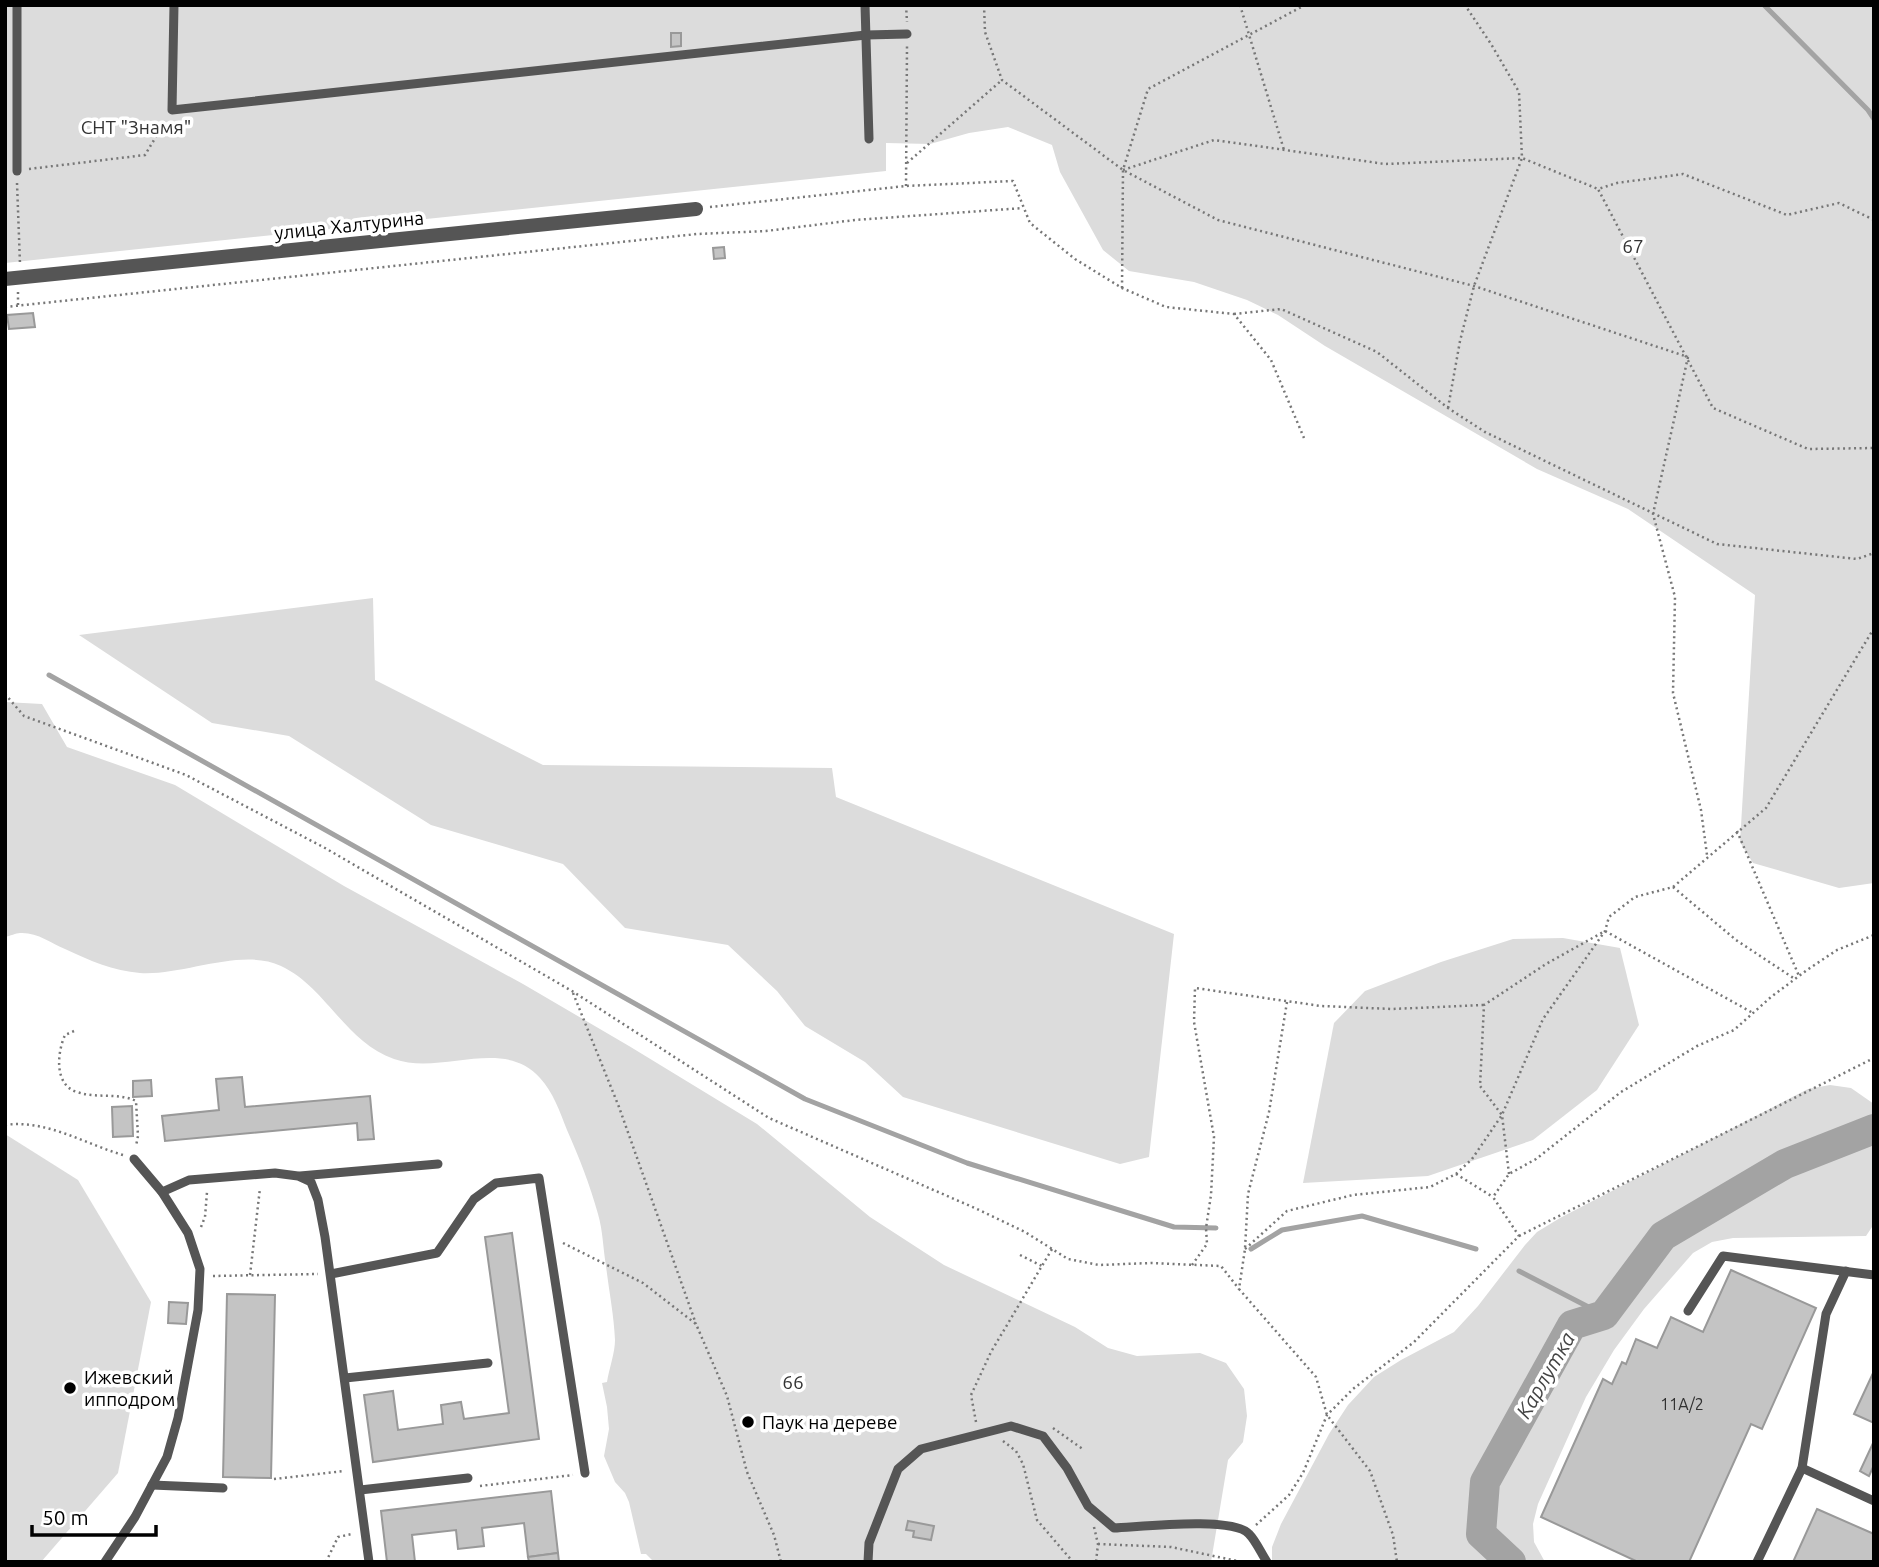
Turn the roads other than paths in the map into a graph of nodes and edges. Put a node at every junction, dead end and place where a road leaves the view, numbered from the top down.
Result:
1 (17, 5) edge
2 (174, 5) edge
3 (865, 5) edge
4 (907, 34) road end
5 (866, 35) junction
6 (869, 139) dead end
7 (17, 171) road end
8 (696, 209) road end
9 (12, 279) edge
10 (134, 1159) road end
11 (438, 1164) dead end
12 (298, 1176) junction
13 (162, 1192) junction
14 (1846, 1272) junction
15 (331, 1274) junction
16 (1874, 1275) edge
17 (1688, 1311) dead end
18 (488, 1363) dead end
19 (345, 1378) junction
20 (1802, 1468) junction
21 (585, 1473) road end
22 (468, 1478) road end
23 (152, 1485) junction
24 (223, 1488) dead end
25 (360, 1490) junction
26 (1874, 1501) edge
27 (105, 1562) edge
28 (369, 1562) edge
29 (868, 1562) edge
30 (1267, 1562) edge
31 (1758, 1562) edge

1 - 7 lane
2 - 5 lane
3 - 5 lane
4 - 5 lane
5 - 6 lane
8 - 9 street, улица Халтурина
10 - 13 lane
11 - 12 lane
12 - 13 lane
12 - 15 lane
13 - 23 lane
14 - 16 lane
14 - 17 lane
14 - 20 lane
15 - 19 lane
15 - 21 lane
18 - 19 lane
19 - 25 lane
20 - 26 lane
20 - 31 lane
22 - 25 lane
23 - 24 lane
23 - 27 lane
25 - 28 lane
29 - 30 lane

